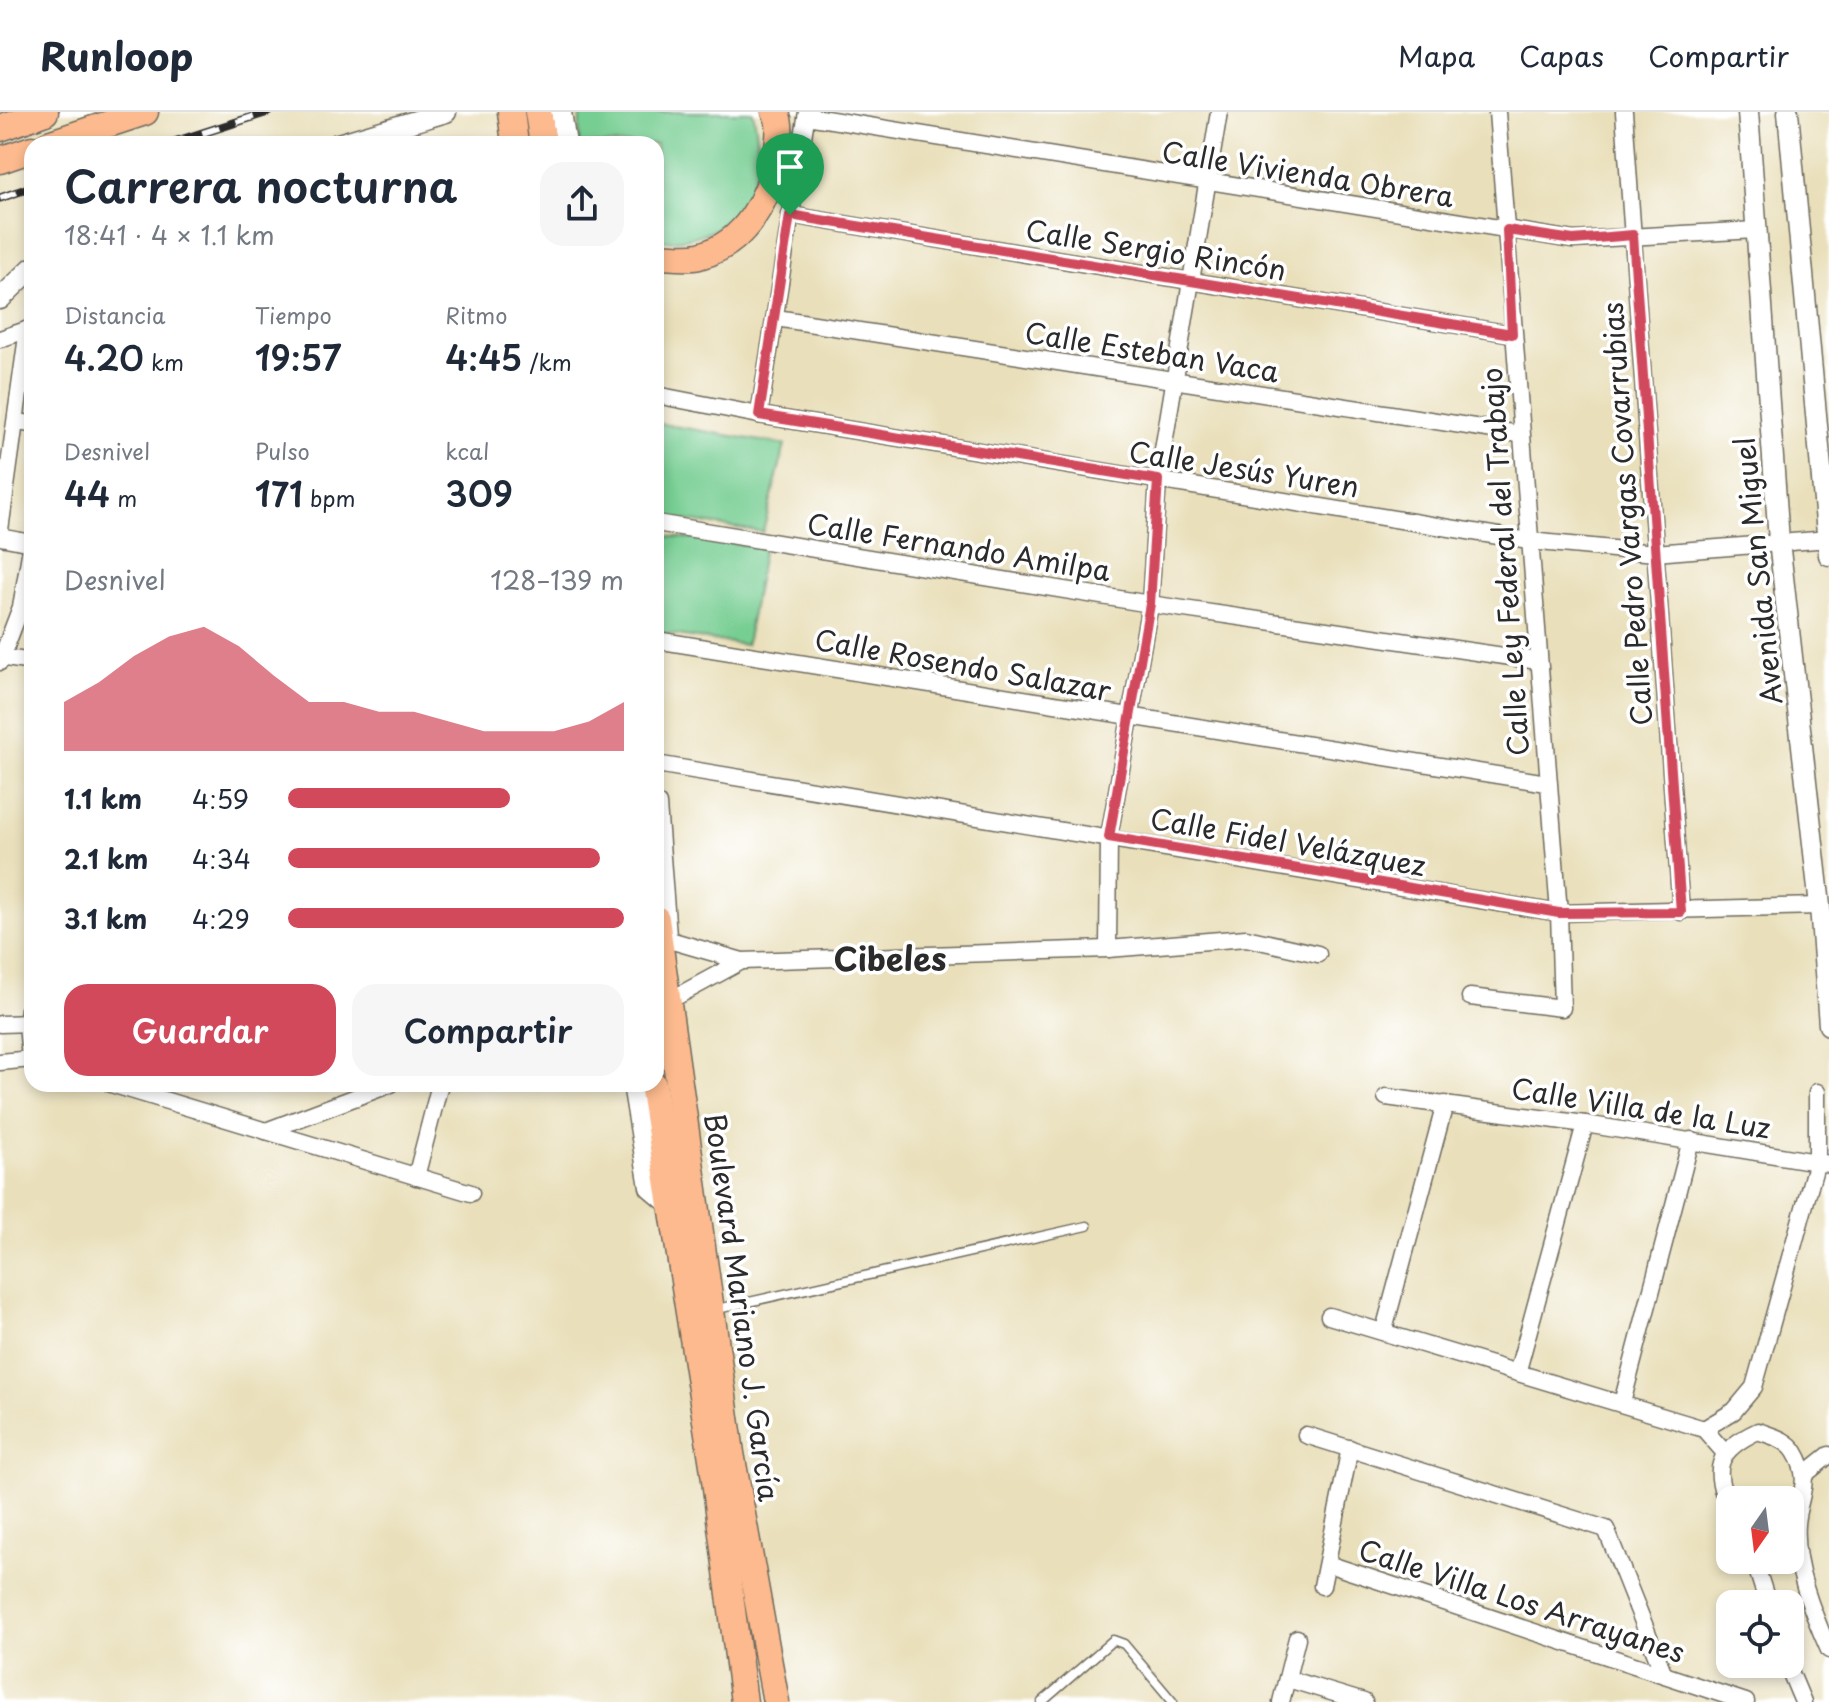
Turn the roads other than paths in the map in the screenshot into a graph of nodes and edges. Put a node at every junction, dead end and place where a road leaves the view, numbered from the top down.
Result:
1 (45, 112) edge
2 (145, 112) edge
3 (446, 112) edge
4 (501, 112) edge
5 (511, 112) edge
6 (538, 112) edge
7 (561, 112) edge
8 (775, 112) edge
9 (1219, 112) edge
10 (1497, 112) edge
11 (1624, 112) edge
12 (1748, 112) edge
13 (1788, 112) edge
14 (807, 114) edge
15 (0, 128) edge
16 (72, 136) edge
17 (365, 136) edge
18 (504, 136) edge
19 (514, 136) edge
20 (542, 136) edge
21 (565, 136) edge
22 (24, 152) edge
23 (0, 160) edge
24 (1208, 184) junction
25 (790, 215) junction
26 (1507, 230) junction
27 (1756, 230) junction
28 (1633, 235) junction
29 (664, 256) edge
30 (24, 276) edge
31 (1191, 281) junction
32 (0, 299) edge
33 (776, 318) junction
34 (24, 330) edge
35 (1512, 334) junction
36 (0, 339) edge
37 (1175, 381) junction
38 (664, 397) edge
39 (759, 415) junction
40 (24, 423) edge
41 (1519, 434) junction
42 (1158, 480) junction
43 (664, 524) edge
44 (0, 530) edge
45 (0, 537) edge
46 (1529, 541) junction
47 (1779, 541) junction
48 (24, 542) edge
49 (1829, 544) edge
50 (1655, 553) junction
51 (24, 590) edge
52 (1150, 604) junction
53 (664, 641) edge
54 (1, 659) edge
55 (24, 661) edge
56 (1538, 661) junction
57 (1130, 718) junction
58 (664, 765) edge
59 (1547, 783) junction
60 (1109, 837) junction
61 (1820, 906) junction
62 (1681, 912) junction
63 (1559, 913) junction
64 (664, 930) edge
65 (664, 948) edge
66 (1108, 949) junction
67 (1318, 954) dead end
68 (664, 958) edge
69 (742, 961) junction
70 (1470, 997) dead end
71 (672, 999) junction
72 (24, 1023) edge
73 (0, 1024) edge
74 (1829, 1025) edge
75 (24, 1060) edge
76 (0, 1062) edge
77 (675, 1063) junction
78 (137, 1092) edge
79 (370, 1092) edge
80 (438, 1092) edge
81 (634, 1092) edge
82 (654, 1092) edge
83 (1817, 1092) dead end
84 (1386, 1097) dead end
85 (1445, 1104) junction
86 (1585, 1124) junction
87 (266, 1131) junction
88 (1691, 1140) junction
89 (1823, 1162) edge
90 (416, 1177) junction
91 (471, 1193) dead end
92 (672, 1206) junction
93 (1087, 1226) dead end
94 (710, 1310) junction
95 (1329, 1316) dead end
96 (1384, 1330) junction
97 (1518, 1370) junction
98 (1622, 1403) junction
99 (1704, 1429) junction
100 (1306, 1435) dead end
101 (1350, 1448) junction
102 (1724, 1452) junction
103 (1829, 1455) edge
104 (1804, 1475) junction
105 (1721, 1486) edge
106 (1804, 1486) edge
107 (732, 1526) junction
108 (1328, 1564) junction
109 (1803, 1574) edge
110 (1322, 1586) dead end
111 (1297, 1638) dead end
112 (1829, 1650) edge
113 (1663, 1672) junction
114 (1793, 1678) edge
115 (1288, 1679) junction
116 (744, 1702) edge
117 (776, 1702) edge
118 (1042, 1702) edge
119 (1173, 1702) edge
120 (1281, 1702) edge
121 (1364, 1702) edge
122 (1746, 1702) edge
123 (1803, 1702) edge

1 - 15 main road
2 - 16 main road
3 - 17 street
4 - 18 street
5 - 19 main road
6 - 20 main road
7 - 21 street
8 - 29 main road
9 - 24 street
10 - 26 street, Calle Ley Federal del Trabajo
11 - 28 street, Calle Pedro Vargas Covarrubias
12 - 27 street, Avenida San Miguel
13 - 49 street
14 - 24 street, Calle Vivienda Obrera
14 - 25 street
22 - 23 main road
24 - 26 street, Calle Vivienda Obrera
24 - 31 street
25 - 31 street, Calle Sergio Rincón
25 - 33 street
26 - 28 street, Calle Vivienda Obrera
26 - 35 street, Calle Ley Federal del Trabajo
27 - 28 street, Calle Vivienda Obrera
27 - 47 street, Avenida San Miguel
28 - 50 street, Calle Pedro Vargas Covarrubias
30 - 32 street
31 - 35 street, Calle Sergio Rincón
31 - 37 street
33 - 37 street, Calle Esteban Vaca
33 - 39 street
34 - 36 street
35 - 41 street, Calle Ley Federal del Trabajo
37 - 41 street, Calle Esteban Vaca
37 - 42 street
38 - 39 street, Calle Jesús Yuren
39 - 42 street, Calle Jesús Yuren
40 - 44 street
41 - 46 street, Calle Ley Federal del Trabajo
42 - 46 street, Calle Jesús Yuren
42 - 52 street
43 - 52 street, Calle Fernando Amilpa
45 - 48 street
46 - 50 street, Calle Jesús Yuren
46 - 56 street, Calle Ley Federal del Trabajo
47 - 49 street, Calle Jesús Yuren
47 - 50 street, Calle Jesús Yuren
47 - 61 street, Avenida San Miguel
50 - 62 street, Calle Pedro Vargas Covarrubias
51 - 54 street
52 - 56 street, Calle Fernando Amilpa
52 - 57 street
53 - 57 street, Calle Rosendo Salazar
54 - 55 street
56 - 59 street, Calle Ley Federal del Trabajo
57 - 59 street, Calle Rosendo Salazar
57 - 60 street
58 - 60 street, Calle Fidel Velázquez
59 - 63 street, Calle Ley Federal del Trabajo
60 - 63 street, Calle Fidel Velázquez
60 - 66 street
61 - 62 street, Calle Fidel Velázquez
61 - 74 street, Avenida San Miguel
62 - 63 street, Calle Fidel Velázquez
63 - 70 street, Calle Ley Federal del Trabajo
64 - 69 street
65 - 71 street
66 - 67 street
66 - 69 street
68 - 77 main road, Boulevard Mariano J. García
69 - 71 street
71 - 77 street
72 - 73 street
75 - 76 street
77 - 94 main road, Boulevard Mariano J. García
78 - 87 street
79 - 87 street
80 - 90 street
81 - 92 street
82 - 92 main road, Boulevard Mariano J. García
83 - 89 street
84 - 85 street, Calle Villa de la Luz
85 - 86 street, Calle Villa de la Luz
85 - 96 street
86 - 88 street, Calle Villa de la Luz
86 - 97 street
87 - 90 street
88 - 89 street, Calle Villa de la Luz
88 - 98 street
89 - 99 street
90 - 91 street
92 - 107 main road, Boulevard Mariano J. García
93 - 94 lane
94 - 107 main road, Boulevard Mariano J. García
95 - 96 street
96 - 97 street
97 - 98 street
98 - 99 street
99 - 102 street
100 - 101 street
101 - 108 street
101 - 113 street
102 - 104 street
102 - 105 street
103 - 104 street
104 - 106 street
107 - 116 main road, Boulevard Mariano J. García
107 - 117 main road, Boulevard Mariano J. García
108 - 110 street
108 - 113 street, Calle Villa Los Arrayanes
109 - 112 street
111 - 115 street
113 - 122 street, Calle Villa Los Arrayanes
114 - 123 street
115 - 120 street
115 - 121 street
118 - 119 lane

